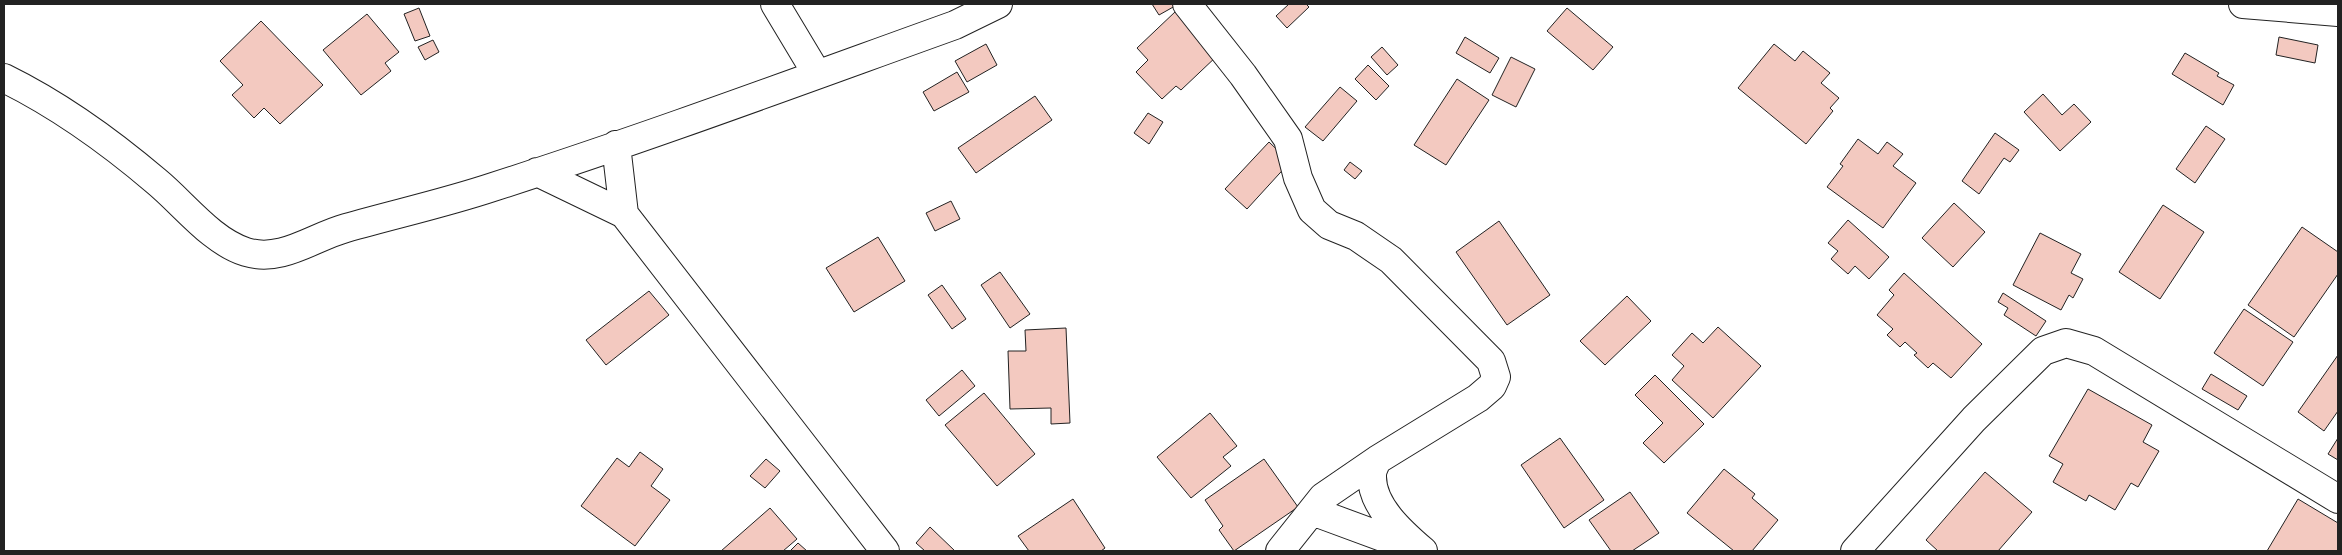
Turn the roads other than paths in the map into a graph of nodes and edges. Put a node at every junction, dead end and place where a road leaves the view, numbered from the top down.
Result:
1 (775, 4) edge
2 (998, 4) edge
3 (1187, 4) edge
4 (2243, 4) edge
5 (2338, 12) edge
6 (818, 74) junction
7 (4, 78) edge
8 (616, 145) junction
9 (537, 172) junction
10 (624, 214) junction
11 (1376, 460) junction
12 (2338, 499) edge
13 (1312, 511) junction
14 (885, 551) edge
15 (1280, 551) edge
16 (1422, 551) edge
17 (1855, 551) edge

1 - 6 street
2 - 6 street
3 - 11 street
4 - 5 street
6 - 8 street
7 - 9 street
8 - 9 street
8 - 10 street
9 - 10 street
10 - 14 street
11 - 13 street
11 - 16 street
12 - 17 street
13 - 15 street
13 - 16 street

